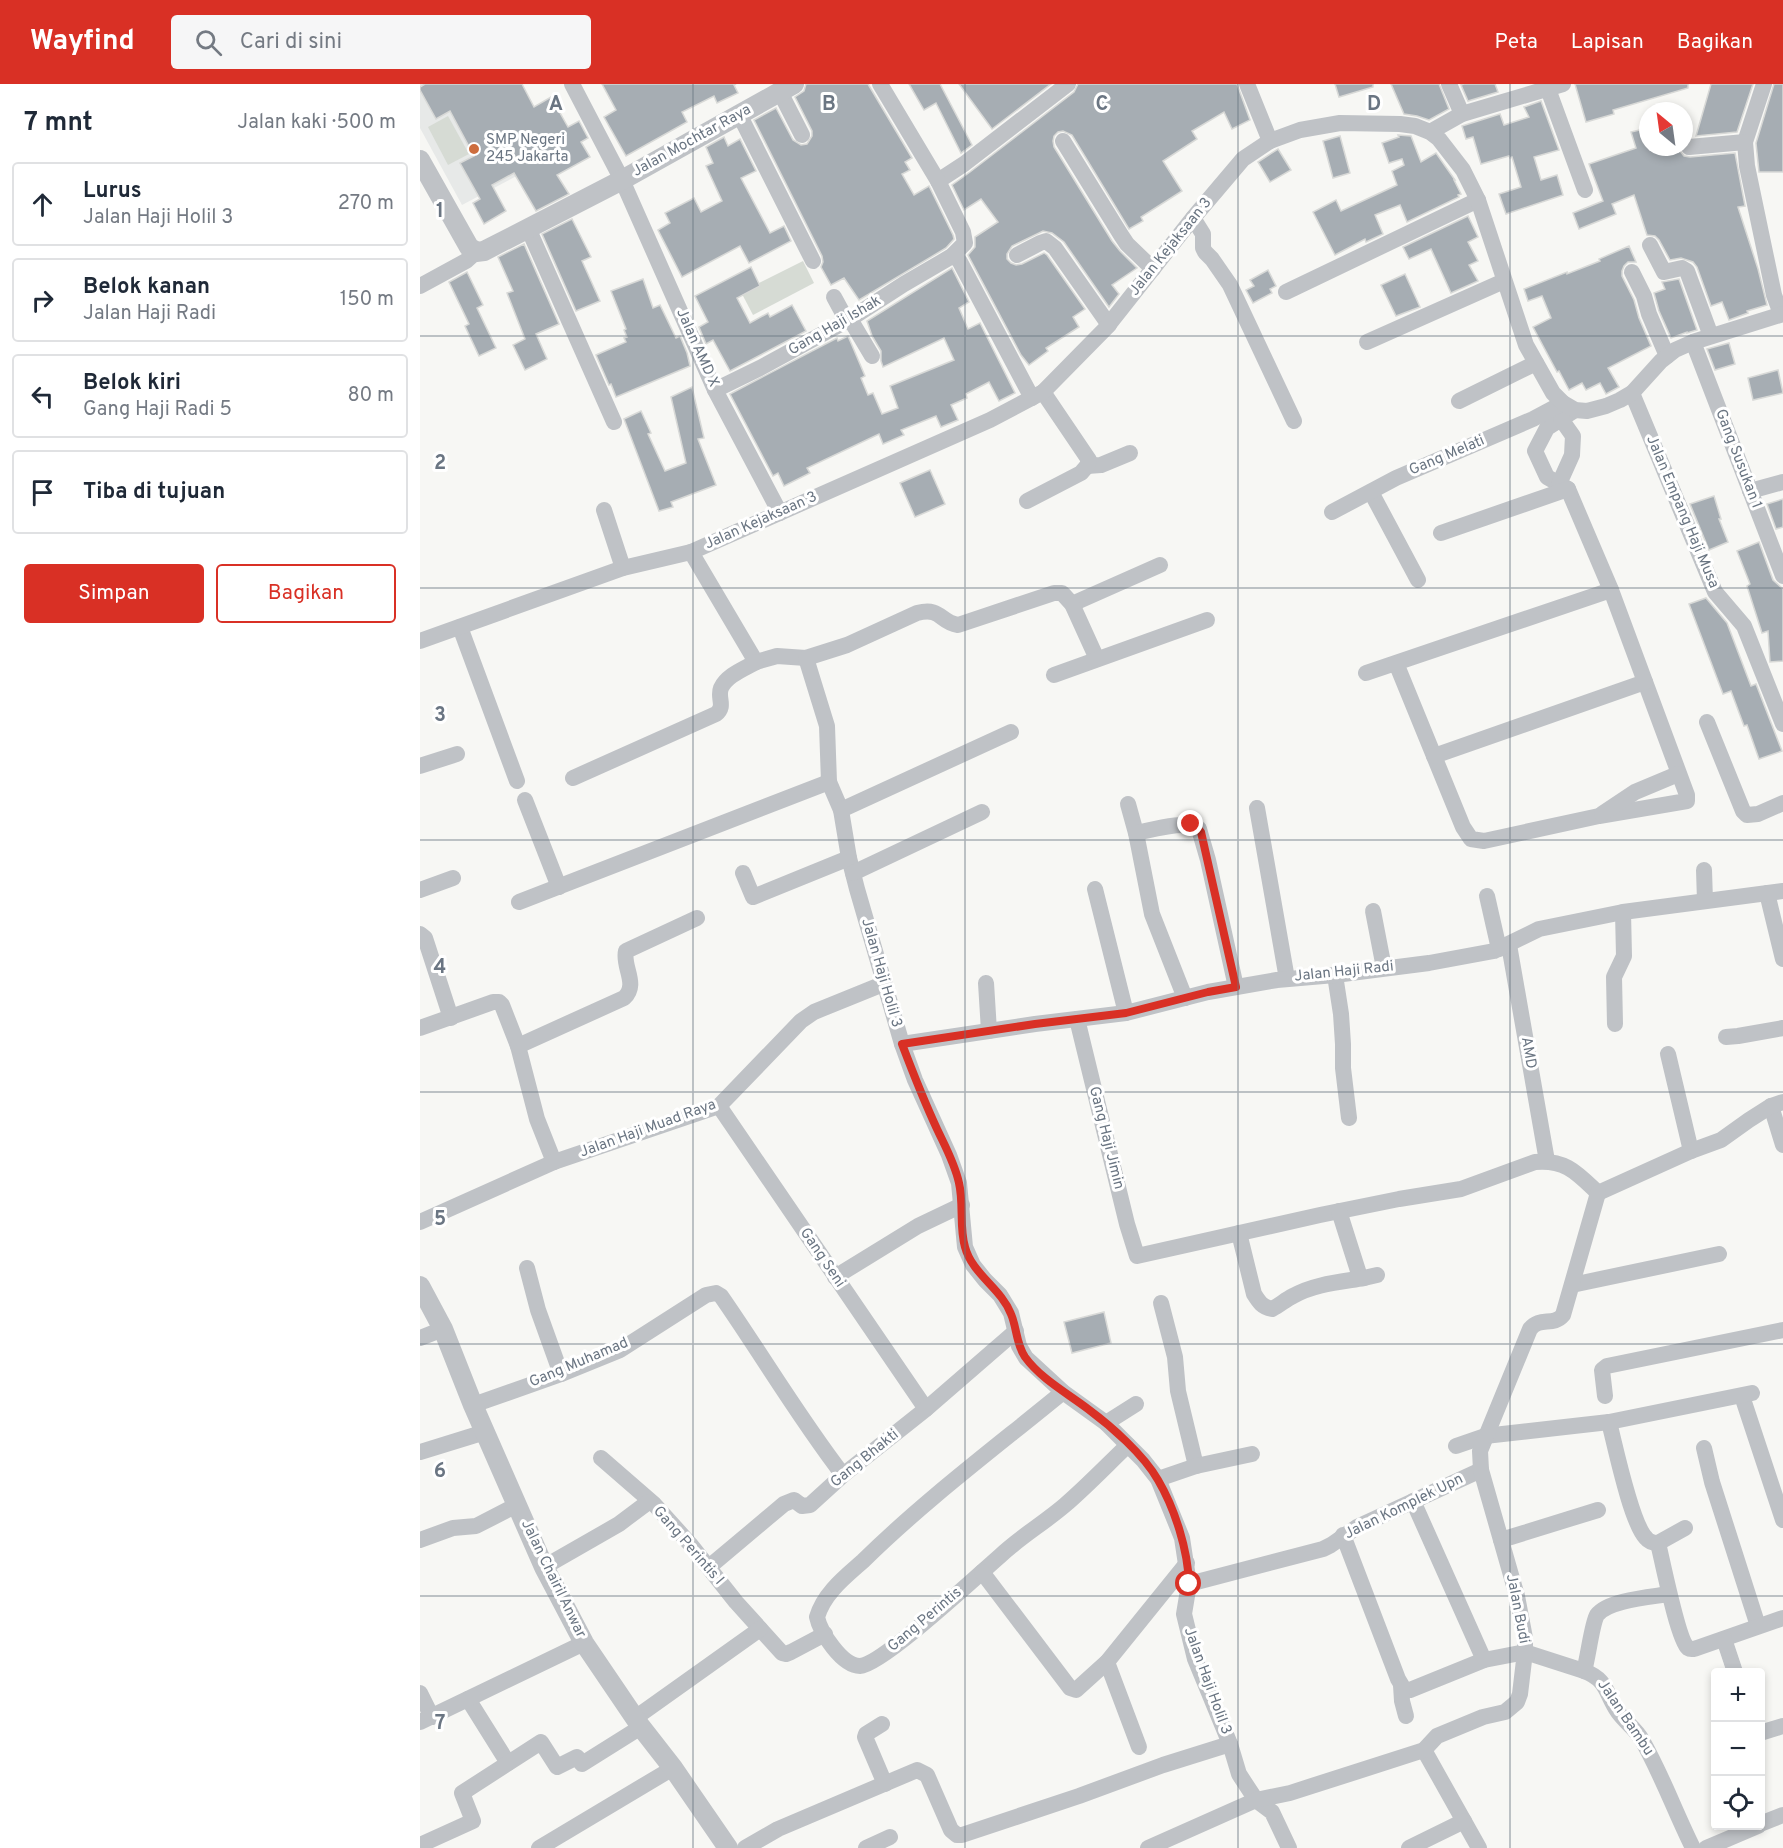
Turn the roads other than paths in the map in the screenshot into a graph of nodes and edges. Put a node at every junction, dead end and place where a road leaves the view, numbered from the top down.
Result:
1 (572, 84) edge
2 (880, 84) edge
3 (1068, 84) edge
4 (1247, 84) edge
5 (1449, 84) edge
6 (1764, 84) edge
7 (1556, 86) edge
8 (787, 88) edge
9 (740, 114) junction
10 (1462, 114) junction
11 (1430, 132) junction
12 (802, 135) dead end
13 (1063, 141) dead end
14 (1270, 141) junction
15 (1745, 142) junction
16 (1693, 147) edge
17 (420, 160) edge
18 (622, 180) junction
19 (938, 181) junction
20 (1585, 190) dead end
21 (1478, 201) junction
22 (1193, 218) junction
23 (528, 228) junction
24 (1650, 245) dead end
25 (476, 252) junction
26 (1017, 255) dead end
27 (952, 256) junction
28 (813, 261) dead end
29 (1153, 269) junction
30 (1632, 272) dead end
31 (1504, 281) junction
32 (420, 286) edge
33 (1286, 292) dead end
34 (834, 297) dead end
35 (1782, 314) edge
36 (849, 320) junction
37 (1109, 325) junction
38 (1711, 336) junction
39 (1367, 342) dead end
40 (1693, 342) junction
41 (872, 356) dead end
42 (1667, 356) junction
43 (1536, 363) junction
44 (716, 390) junction
45 (1632, 393) junction
46 (1037, 395) junction
47 (1459, 401) dead end
48 (1567, 411) junction
49 (614, 422) dead end
50 (1293, 422) dead end
51 (1130, 453) dead end
52 (1087, 466) junction
53 (1783, 482) edge
54 (1564, 487) junction
55 (1750, 491) junction
56 (1371, 492) junction
57 (1026, 501) dead end
58 (604, 510) dead end
59 (1332, 512) dead end
60 (780, 513) junction
61 (1442, 533) dead end
62 (691, 552) junction
63 (1160, 565) dead end
64 (623, 568) junction
65 (1783, 576) edge
66 (1418, 580) dead end
67 (1611, 590) junction
68 (1072, 604) junction
69 (1207, 620) dead end
70 (460, 627) junction
71 (420, 641) edge
72 (806, 658) junction
73 (1097, 659) junction
74 (756, 662) junction
75 (1396, 663) junction
76 (1366, 673) dead end
77 (1054, 675) dead end
78 (1645, 682) junction
79 (1707, 722) dead end
80 (1783, 724) edge
81 (1011, 732) dead end
82 (457, 754) dead end
83 (1434, 756) junction
84 (420, 766) edge
85 (1678, 774) junction
86 (573, 778) dead end
87 (517, 782) dead end
88 (829, 782) junction
89 (525, 800) dead end
90 (1783, 803) edge
91 (1128, 804) dead end
92 (1257, 808) dead end
93 (841, 810) junction
94 (982, 812) dead end
95 (1599, 816) junction
96 (1136, 833) junction
97 (851, 865) junction
98 (1704, 870) dead end
99 (743, 873) dead end
100 (453, 878) dead end
101 (559, 887) junction
102 (1095, 889) dead end
103 (420, 890) edge
104 (1775, 892) edge
105 (1487, 896) dead end
106 (1705, 901) junction
107 (519, 902) dead end
108 (1373, 911) dead end
109 (1623, 912) junction
110 (697, 918) dead end
111 (420, 934) edge
112 (1504, 947) junction
113 (1783, 959) edge
114 (1384, 968) junction
115 (1335, 975) junction
116 (1287, 979) junction
117 (986, 983) dead end
118 (883, 984) junction
119 (1236, 987) junction
120 (1185, 998) junction
121 (1126, 1013) junction
122 (451, 1018) junction
123 (1077, 1019) junction
124 (1615, 1024) dead end
125 (420, 1028) edge
126 (1783, 1028) edge
127 (989, 1031) junction
128 (1726, 1037) dead end
129 (902, 1044) junction
130 (518, 1046) junction
131 (1668, 1054) dead end
132 (1777, 1104) edge
133 (719, 1106) junction
134 (1349, 1118) dead end
135 (1783, 1144) edge
136 (1691, 1151) junction
137 (1547, 1161) junction
138 (554, 1162) junction
139 (1598, 1193) junction
140 (962, 1205) junction
141 (1339, 1211) junction
142 (420, 1222) edge
143 (1239, 1233) junction
144 (1719, 1254) dead end
145 (527, 1268) dead end
146 (835, 1277) junction
147 (1572, 1285) junction
148 (420, 1286) edge
149 (1161, 1304) dead end
150 (443, 1329) junction
151 (1783, 1330) edge
152 (1016, 1331) junction
153 (420, 1338) edge
154 (561, 1374) junction
155 (1063, 1392) junction
156 (1605, 1396) dead end
157 (1136, 1404) dead end
158 (473, 1405) junction
159 (926, 1409) junction
160 (1608, 1422) junction
161 (1106, 1423) junction
162 (485, 1432) junction
163 (1485, 1436) junction
164 (1128, 1445) junction
165 (1456, 1446) dead end
166 (1704, 1448) dead end
167 (420, 1452) edge
168 (1252, 1454) dead end
169 (601, 1458) dead end
170 (1196, 1466) junction
171 (1481, 1470) junction
172 (843, 1475) junction
173 (1158, 1479) junction
174 (1413, 1501) junction
175 (650, 1502) junction
176 (517, 1504) junction
177 (1598, 1510) dead end
178 (1783, 1520) edge
179 (1685, 1528) dead end
180 (1343, 1535) junction
181 (420, 1540) edge
182 (1501, 1540) junction
183 (1658, 1543) junction
184 (1187, 1563) junction
185 (544, 1567) junction
186 (709, 1567) junction
187 (982, 1572) junction
188 (1189, 1584) junction
189 (1669, 1594) junction
190 (1783, 1618) edge
191 (1758, 1626) junction
192 (760, 1629) junction
193 (825, 1634) junction
194 (1724, 1639) junction
195 (584, 1643) junction
196 (1525, 1652) junction
197 (1484, 1660) junction
198 (1107, 1662) junction
199 (1734, 1668) edge
200 (1584, 1671) junction
201 (1404, 1688) junction
202 (420, 1692) edge
203 (468, 1699) junction
204 (1406, 1716) dead end
205 (426, 1720) edge
206 (638, 1723) junction
207 (882, 1724) dead end
208 (1783, 1726) edge
209 (1765, 1731) edge
210 (1230, 1744) junction
211 (1139, 1747) dead end
212 (1424, 1750) junction
213 (508, 1763) junction
214 (673, 1768) junction
215 (885, 1784) junction
216 (1256, 1800) junction
217 (1783, 1815) edge
218 (1464, 1821) junction
219 (1765, 1822) edge
220 (1747, 1830) edge
221 (890, 1838) dead end
222 (420, 1845) edge
223 (539, 1848) edge
224 (728, 1848) edge
225 (745, 1848) edge
226 (866, 1848) edge
227 (1148, 1848) edge
228 (1290, 1848) edge
229 (1409, 1848) edge
230 (1479, 1848) edge
231 (1694, 1848) edge
232 (1706, 1848) edge

1 - 18 street, Jalan AMD X
2 - 19 street
3 - 19 street
4 - 14 street
5 - 10 street
6 - 15 street
7 - 10 street
7 - 20 street
8 - 9 street, Jalan Mochtar Raya
8 - 12 street
9 - 18 street, Jalan Mochtar Raya
9 - 28 street
10 - 11 street
11 - 14 street, Jalan Kejaksaan 3
11 - 21 street
13 - 29 street
14 - 22 street, Jalan Kejaksaan 3
15 - 16 street
15 - 35 street
17 - 25 street
18 - 23 street, Jalan Mochtar Raya
18 - 44 street, Jalan AMD X
19 - 27 street
21 - 31 street
21 - 33 street
22 - 29 street, Jalan Kejaksaan 3
22 - 50 street
23 - 25 street, Jalan Mochtar Raya
23 - 49 street
24 - 38 street
25 - 32 street
26 - 37 street
27 - 36 street, Gang Haji Ishak
27 - 46 street
29 - 37 street, Jalan Kejaksaan 3
30 - 42 street
31 - 39 street
31 - 43 street
34 - 36 street
35 - 38 street
36 - 41 street
36 - 44 street, Gang Haji Ishak
37 - 46 street, Jalan Kejaksaan 3
38 - 40 street
40 - 42 street
40 - 55 street, Gang Susukan 1
42 - 45 street
43 - 47 street
43 - 48 street
44 - 60 street, Jalan AMD X
45 - 48 street
45 - 80 street, Jalan Empang Haji Musa
46 - 52 street
46 - 60 street, Jalan Kejaksaan 3
48 - 54 street
48 - 54 street
48 - 56 street, Gang Melati
51 - 52 street
52 - 57 street
53 - 55 street
54 - 61 street
54 - 67 street
55 - 65 street, Gang Susukan 1
56 - 59 street, Gang Melati
56 - 66 street
58 - 64 street
60 - 62 street, Jalan Kejaksaan 3
62 - 64 street, Jalan Kejaksaan 3
62 - 74 street
63 - 68 street
64 - 70 street, Jalan Kejaksaan 3
67 - 75 street
67 - 78 street
68 - 72 street
68 - 73 street
69 - 73 street
70 - 71 street, Jalan Kejaksaan 3
70 - 87 street
72 - 74 street
72 - 88 street, Jalan Haji Holil 3
73 - 77 street
74 - 86 street
75 - 76 street
75 - 83 street
78 - 83 street
78 - 85 street
79 - 90 street
81 - 93 street
82 - 84 street
83 - 95 street
85 - 95 street
85 - 95 street
88 - 93 street, Jalan Haji Holil 3
88 - 101 street
89 - 101 street
91 - 96 street
92 - 116 street
93 - 97 street, Jalan Haji Holil 3
94 - 97 street
96 - 119 street
96 - 120 street
97 - 99 street
97 - 118 street, Jalan Haji Holil 3
98 - 106 street
100 - 103 street
101 - 107 street
102 - 121 street
104 - 106 street, Jalan Haji Radi
104 - 113 street
105 - 112 street, AMD
106 - 109 street, Jalan Haji Radi
108 - 114 street
109 - 112 street, Jalan Haji Radi
109 - 124 street
110 - 130 street
111 - 122 street
112 - 114 street, Jalan Haji Radi
112 - 137 street, AMD
114 - 115 street, Jalan Haji Radi
115 - 116 street, Jalan Haji Radi
115 - 134 street
116 - 119 street, Jalan Haji Radi
117 - 127 street
118 - 129 street, Jalan Haji Holil 3
118 - 133 street, Jalan Haji Muad Raya
119 - 120 street, Jalan Haji Radi
120 - 121 street, Jalan Haji Radi
121 - 123 street, Jalan Haji Radi
122 - 125 street
122 - 130 street
123 - 127 street, Jalan Haji Radi
123 - 143 street, Gang Haji Jimin
126 - 128 street
127 - 129 street, Jalan Haji Radi
129 - 140 street, Jalan Haji Holil 3
130 - 138 street
131 - 136 street
132 - 135 street
132 - 136 street
133 - 138 street, Jalan Haji Muad Raya
133 - 146 street, Gang Seni
136 - 139 street
137 - 139 street
137 - 141 street
138 - 142 street, Jalan Haji Muad Raya
139 - 147 street, Jalan Budi
140 - 146 street
140 - 152 street, Jalan Haji Holil 3
141 - 143 street
141 - 143 street
144 - 147 street
145 - 154 street
146 - 159 street, Gang Seni
147 - 163 street, Jalan Budi
148 - 150 street, Jalan Chairil Anwar
149 - 170 street
150 - 153 street
150 - 158 street, Jalan Chairil Anwar
151 - 156 street
152 - 155 street, Jalan Haji Holil 3
152 - 159 street, Gang Bhakti
154 - 158 street, Gang Muhamad
154 - 172 street, Gang Muhamad
155 - 161 street, Jalan Haji Holil 3
155 - 193 street, Gang Perintis
157 - 161 street
158 - 162 street, Jalan Chairil Anwar
159 - 172 street, Gang Bhakti
160 - 163 street
160 - 178 street
160 - 183 street
161 - 164 street, Jalan Haji Holil 3
162 - 167 street
162 - 176 street, Jalan Chairil Anwar
163 - 165 street
163 - 171 street, Jalan Budi
164 - 173 street, Jalan Haji Holil 3
164 - 187 street, Gang Perintis
166 - 191 street
168 - 170 street
169 - 175 street
170 - 173 street
171 - 174 street, Jalan Komplek Upn
171 - 182 street, Jalan Budi
172 - 186 street, Gang Bhakti
173 - 184 street, Jalan Haji Holil 3
174 - 180 street, Jalan Komplek Upn
174 - 197 street
175 - 185 street, Gang Perintis I
175 - 186 street, Gang Perintis I
176 - 181 street
176 - 185 street, Jalan Chairil Anwar
177 - 182 street
179 - 183 street
180 - 188 street, Jalan Komplek Upn
180 - 201 street
182 - 196 street, Jalan Budi
183 - 189 street
184 - 188 street, Jalan Haji Holil 3
184 - 198 street
185 - 195 street, Jalan Chairil Anwar
186 - 192 street, Gang Perintis I
187 - 193 street, Gang Perintis
187 - 198 street
188 - 210 street, Jalan Haji Holil 3
189 - 194 street
189 - 200 street, Jalan Bambu
190 - 191 street
191 - 194 street
192 - 193 street, Gang Perintis I
192 - 206 street
194 - 199 street
195 - 203 street
195 - 206 street, Jalan Chairil Anwar
196 - 197 street
196 - 200 street
196 - 212 street, Jalan Budi
197 - 201 street
198 - 211 street
200 - 231 street, Jalan Bambu
201 - 204 street
202 - 205 street
203 - 205 street
203 - 213 street
206 - 213 street
206 - 214 street, Jalan Chairil Anwar
207 - 215 street
208 - 209 street
210 - 215 street
210 - 216 street, Jalan Haji Holil 3
212 - 216 street, Jalan Budi
212 - 218 street
213 - 222 street
214 - 223 street
214 - 224 street, Jalan Chairil Anwar
215 - 225 street
216 - 227 street, Jalan Budi
216 - 228 street, Jalan Haji Holil 3
217 - 219 street
218 - 229 street
218 - 230 street
220 - 232 street
221 - 226 street

